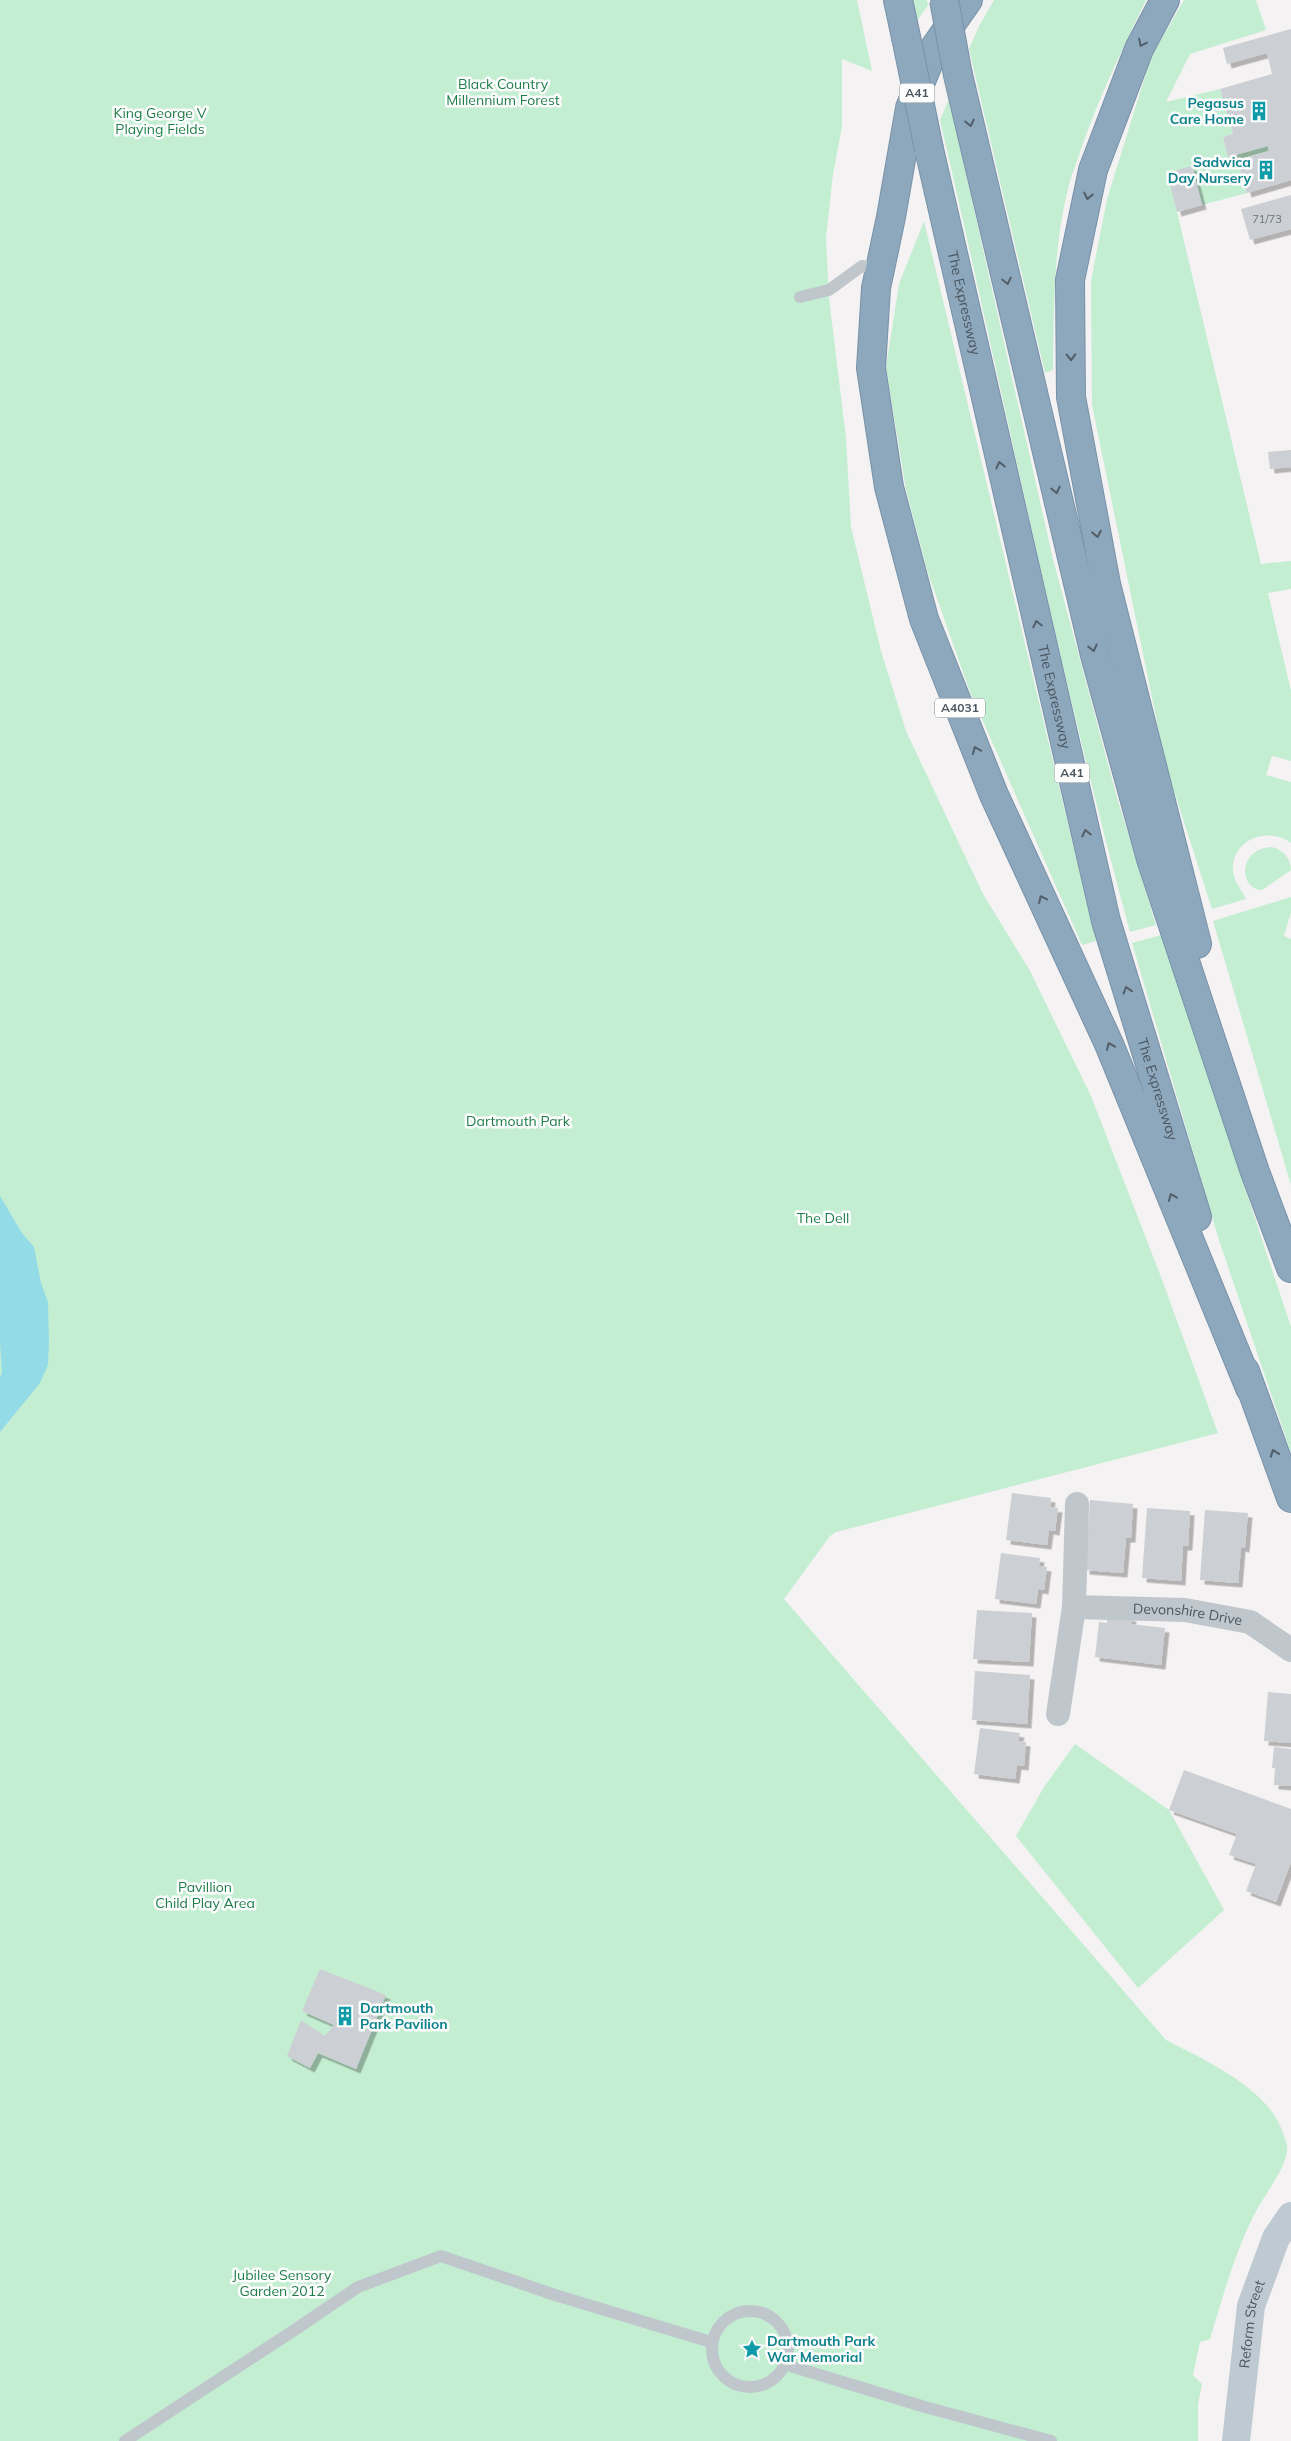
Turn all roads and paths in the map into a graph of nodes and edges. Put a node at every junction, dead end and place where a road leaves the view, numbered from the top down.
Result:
1 (898, 0) edge
2 (944, 0) edge
3 (968, 0) edge
4 (1165, 0) edge
5 (880, 269) junction
6 (800, 297) dead end
7 (1255, 1172) junction
8 (1291, 1268) edge
9 (1250, 1388) junction
10 (1291, 1498) edge
11 (1076, 1504) dead end
12 (1074, 1607) junction
13 (1291, 1650) edge
14 (1058, 1714) dead end
15 (1291, 2216) edge
16 (711, 2342) junction
17 (786, 2365) junction
18 (125, 2441) edge
19 (1051, 2441) edge
20 (1236, 2441) edge

9 -> 1 highway, The Expressway / A41, bridge
2 -> 7 highway, bridge
3 - 5 highway, A4031
4 -> 7 highway
5 - 6 lane
9 -> 5 highway, A4031
7 - 8 highway
10 -> 9 highway, The Expressway / A41
11 - 12 street
12 - 13 street, Devonshire Drive
12 - 14 street
15 - 20 street, Reform Street
16 - 17 lane
16 - 17 lane
16 - 18 lane
17 - 19 lane

